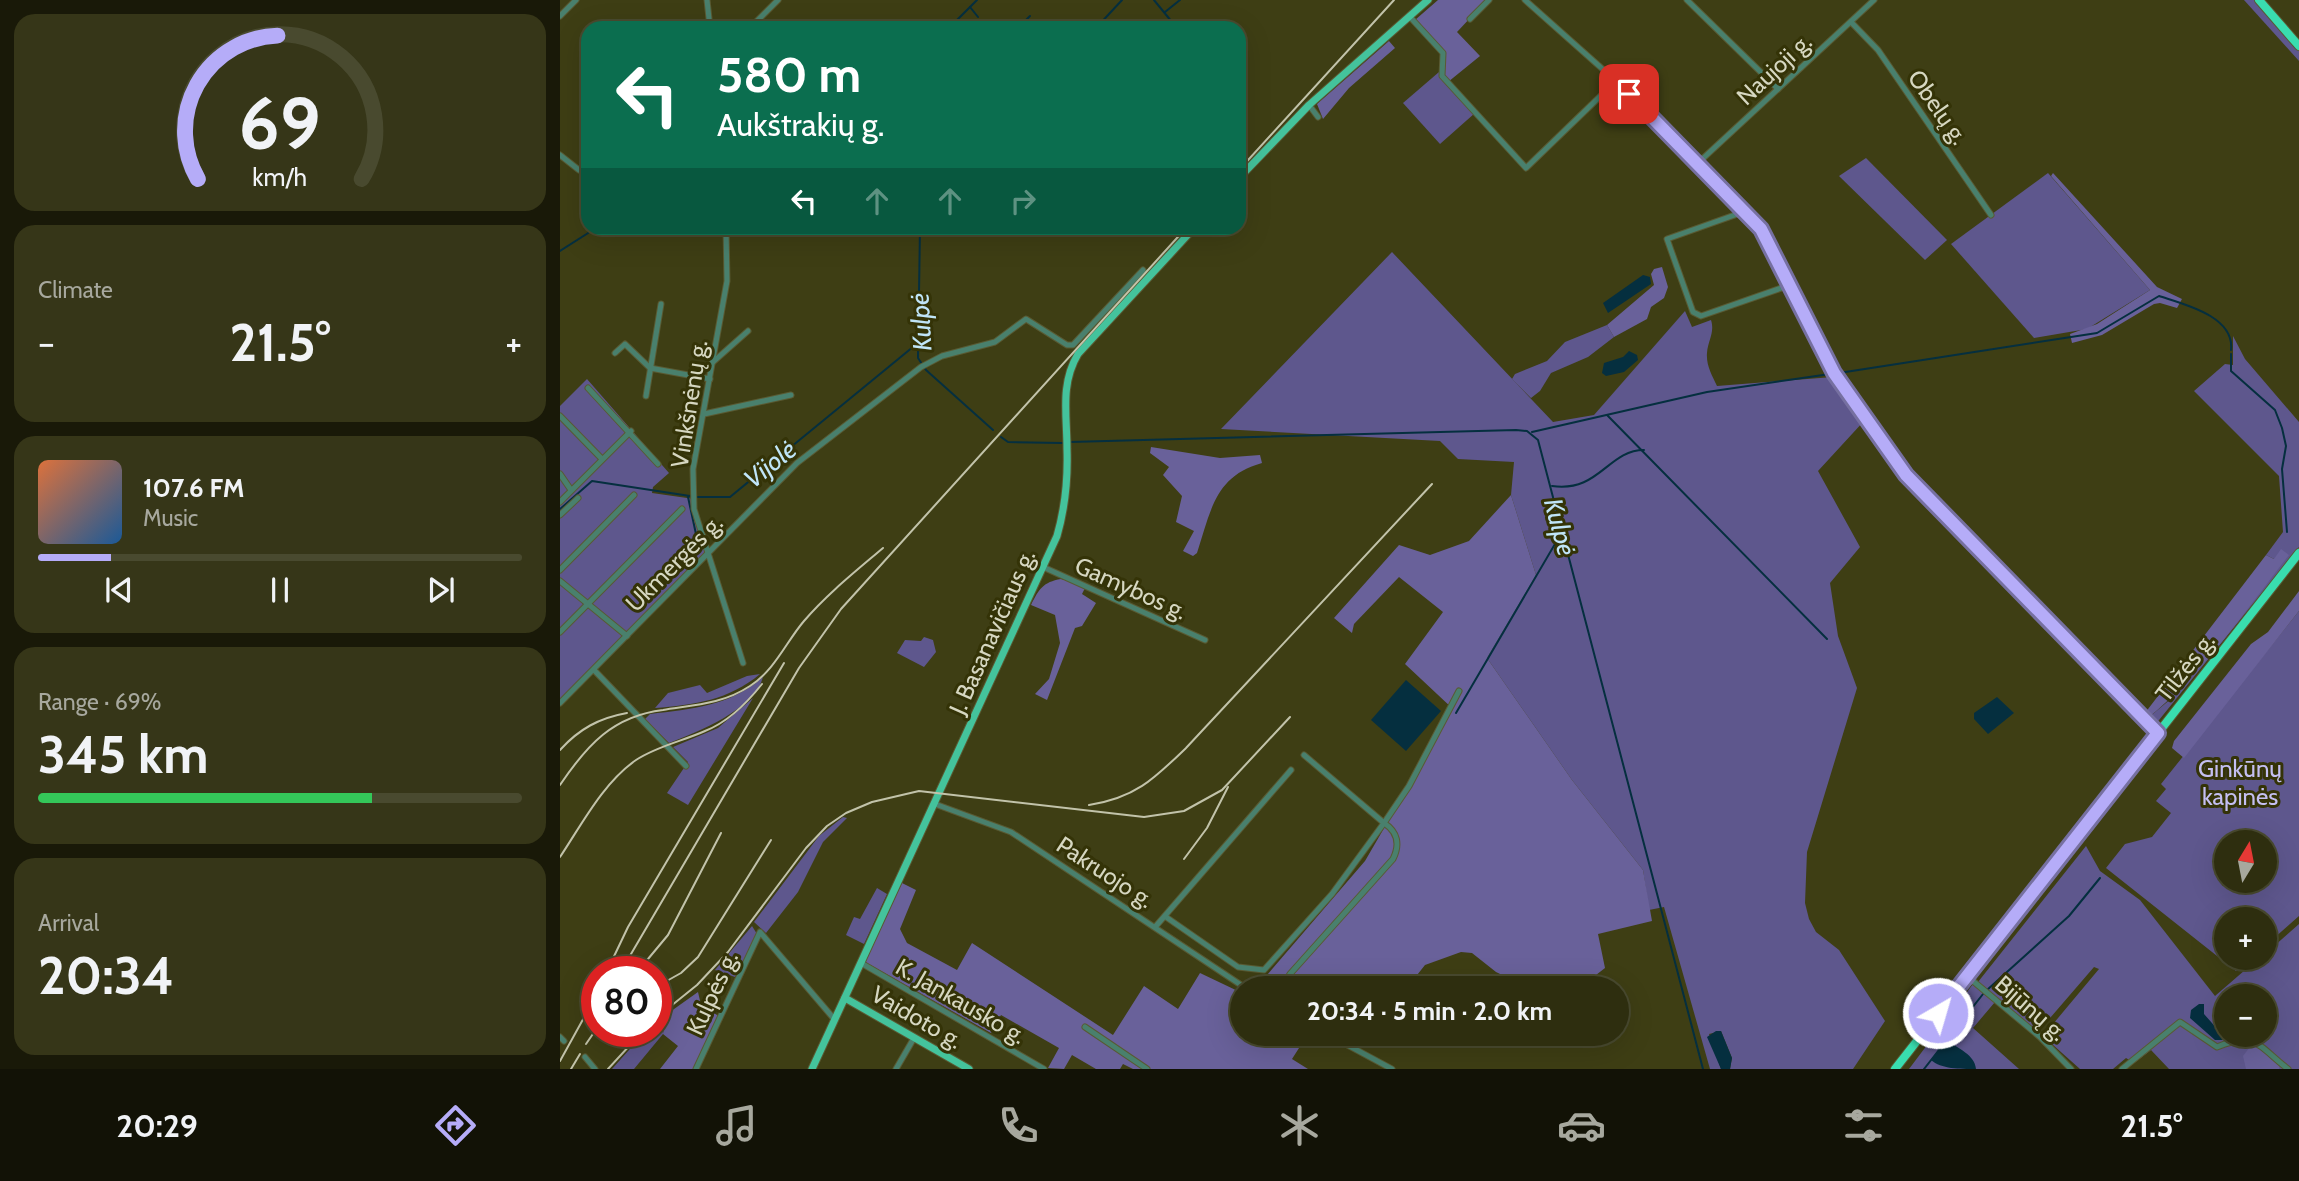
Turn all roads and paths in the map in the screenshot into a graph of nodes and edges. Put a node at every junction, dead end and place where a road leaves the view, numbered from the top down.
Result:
1 (576, 0) edge
2 (707, 0) edge
3 (778, 0) edge
4 (1428, 0) edge
5 (1489, 0) edge
6 (1525, 0) edge
7 (1687, 0) edge
8 (1874, 0) edge
9 (2259, 0) edge
10 (560, 16) edge
11 (1410, 17) junction
12 (1471, 19) dead end
13 (709, 21) edge
14 (757, 21) edge
15 (1851, 22) junction
16 (2299, 46) edge
17 (1616, 81) junction
18 (1778, 89) junction
19 (1309, 105) junction
20 (1318, 117) dead end
21 (560, 155) edge
22 (1698, 163) junction
23 (579, 170) dead end
24 (1246, 171) edge
25 (1746, 211) junction
26 (1991, 215) dead end
27 (726, 235) edge
28 (1188, 235) edge
29 (1143, 270) dead end
30 (1790, 285) junction
31 (661, 304) dead end
32 (748, 331) dead end
33 (615, 353) dead end
34 (713, 362) junction
35 (650, 368) junction
36 (710, 379) junction
37 (588, 388) dead end
38 (791, 395) dead end
39 (646, 396) dead end
40 (704, 414) junction
41 (560, 416) edge
42 (631, 431) junction
43 (603, 459) junction
44 (658, 464) dead end
45 (560, 474) edge
46 (634, 495) dead end
47 (565, 497) edge
48 (578, 498) dead end
49 (682, 509) dead end
50 (560, 515) edge
51 (2299, 553) edge
52 (706, 555) junction
53 (1043, 567) junction
54 (560, 570) edge
55 (560, 581) edge
56 (589, 603) junction
57 (560, 632) edge
58 (627, 636) junction
59 (1205, 640) dead end
60 (743, 663) dead end
61 (594, 670) junction
62 (1459, 691) dead end
63 (560, 702) edge
64 (2158, 733) junction
65 (1304, 755) dead end
66 (686, 766) dead end
67 (1291, 770) dead end
68 (935, 804) junction
69 (1384, 823) junction
70 (1166, 917) junction
71 (1156, 926) junction
72 (861, 963) junction
73 (1289, 976) edge
74 (1967, 976) junction
75 (1230, 977) edge
76 (845, 998) junction
77 (835, 1020) junction
78 (1085, 1027) dead end
79 (914, 1038) junction
80 (1349, 1046) edge
81 (585, 1057) dead end
82 (2069, 1067) edge
83 (596, 1069) edge
84 (696, 1069) edge
85 (812, 1069) edge
86 (896, 1069) edge
87 (969, 1069) edge
88 (1044, 1069) edge
89 (1147, 1069) edge
90 (1392, 1069) edge
91 (1895, 1069) edge
92 (2062, 1069) edge
93 (2122, 1069) edge
94 (2288, 1069) edge

1 - 10 street
2 - 13 street
3 - 14 street
4 - 11 main road
5 - 12 street
6 - 17 street
7 - 18 street
8 - 15 street, Naujoji g.
9 - 16 highway
11 - 17 street
11 - 19 main road
15 - 18 street, Naujoji g.
15 - 26 street, Obelų g.
17 - 22 street
18 - 22 street, Naujoji g.
19 - 20 street
19 - 24 main road
21 - 23 street
22 - 25 street
25 - 30 street
25 - 30 street
27 - 34 street, Vinkšnėnų g.
28 - 53 main road, J. Basanavičiaus g.
29 - 52 street, Ukmergės g.
30 - 64 street
31 - 35 street
32 - 34 street
33 - 35 street
34 - 36 street, Vinkšnėnų g.
35 - 36 street
35 - 39 street
36 - 40 street, Vinkšnėnų g.
37 - 42 street
38 - 40 street
40 - 52 street, Vinkšnėnų g.
41 - 43 street
42 - 43 street
42 - 44 street
43 - 47 street
45 - 47 street
46 - 54 street
48 - 50 street
49 - 56 street
51 - 64 highway, Tilžės g.
52 - 58 street, Ukmergės g.
52 - 60 street, Vinkšnėnų g.
53 - 59 street, Gamybos g.
53 - 68 main road, J. Basanavičiaus g.
55 - 56 street
56 - 57 street
56 - 58 street
58 - 61 street, Ukmergės g.
61 - 63 street, Ukmergės g.
61 - 66 street
62 - 69 street
64 - 74 highway, Tilžės g.
65 - 69 street
67 - 70 street
68 - 71 street, Pakruojo g.
68 - 72 main road, J. Basanavičiaus g.
69 - 70 street
69 - 73 street
70 - 71 street
71 - 75 street, Pakruojo g.
72 - 76 main road, J. Basanavičiaus g.
72 - 88 street, K. Jankausko g.
74 - 82 street, Bijūnų g.
74 - 91 highway, Tilžės g.
76 - 77 main road, J. Basanavičiaus g.
76 - 79 main road, Vaidoto g.
77 - 84 street, Kulpės g.
77 - 85 main road, J. Basanavičiaus g.
78 - 89 street
79 - 86 street
79 - 87 main road, Vaidoto g.
80 - 90 street
81 - 83 street
82 - 92 street
93 - 94 street

